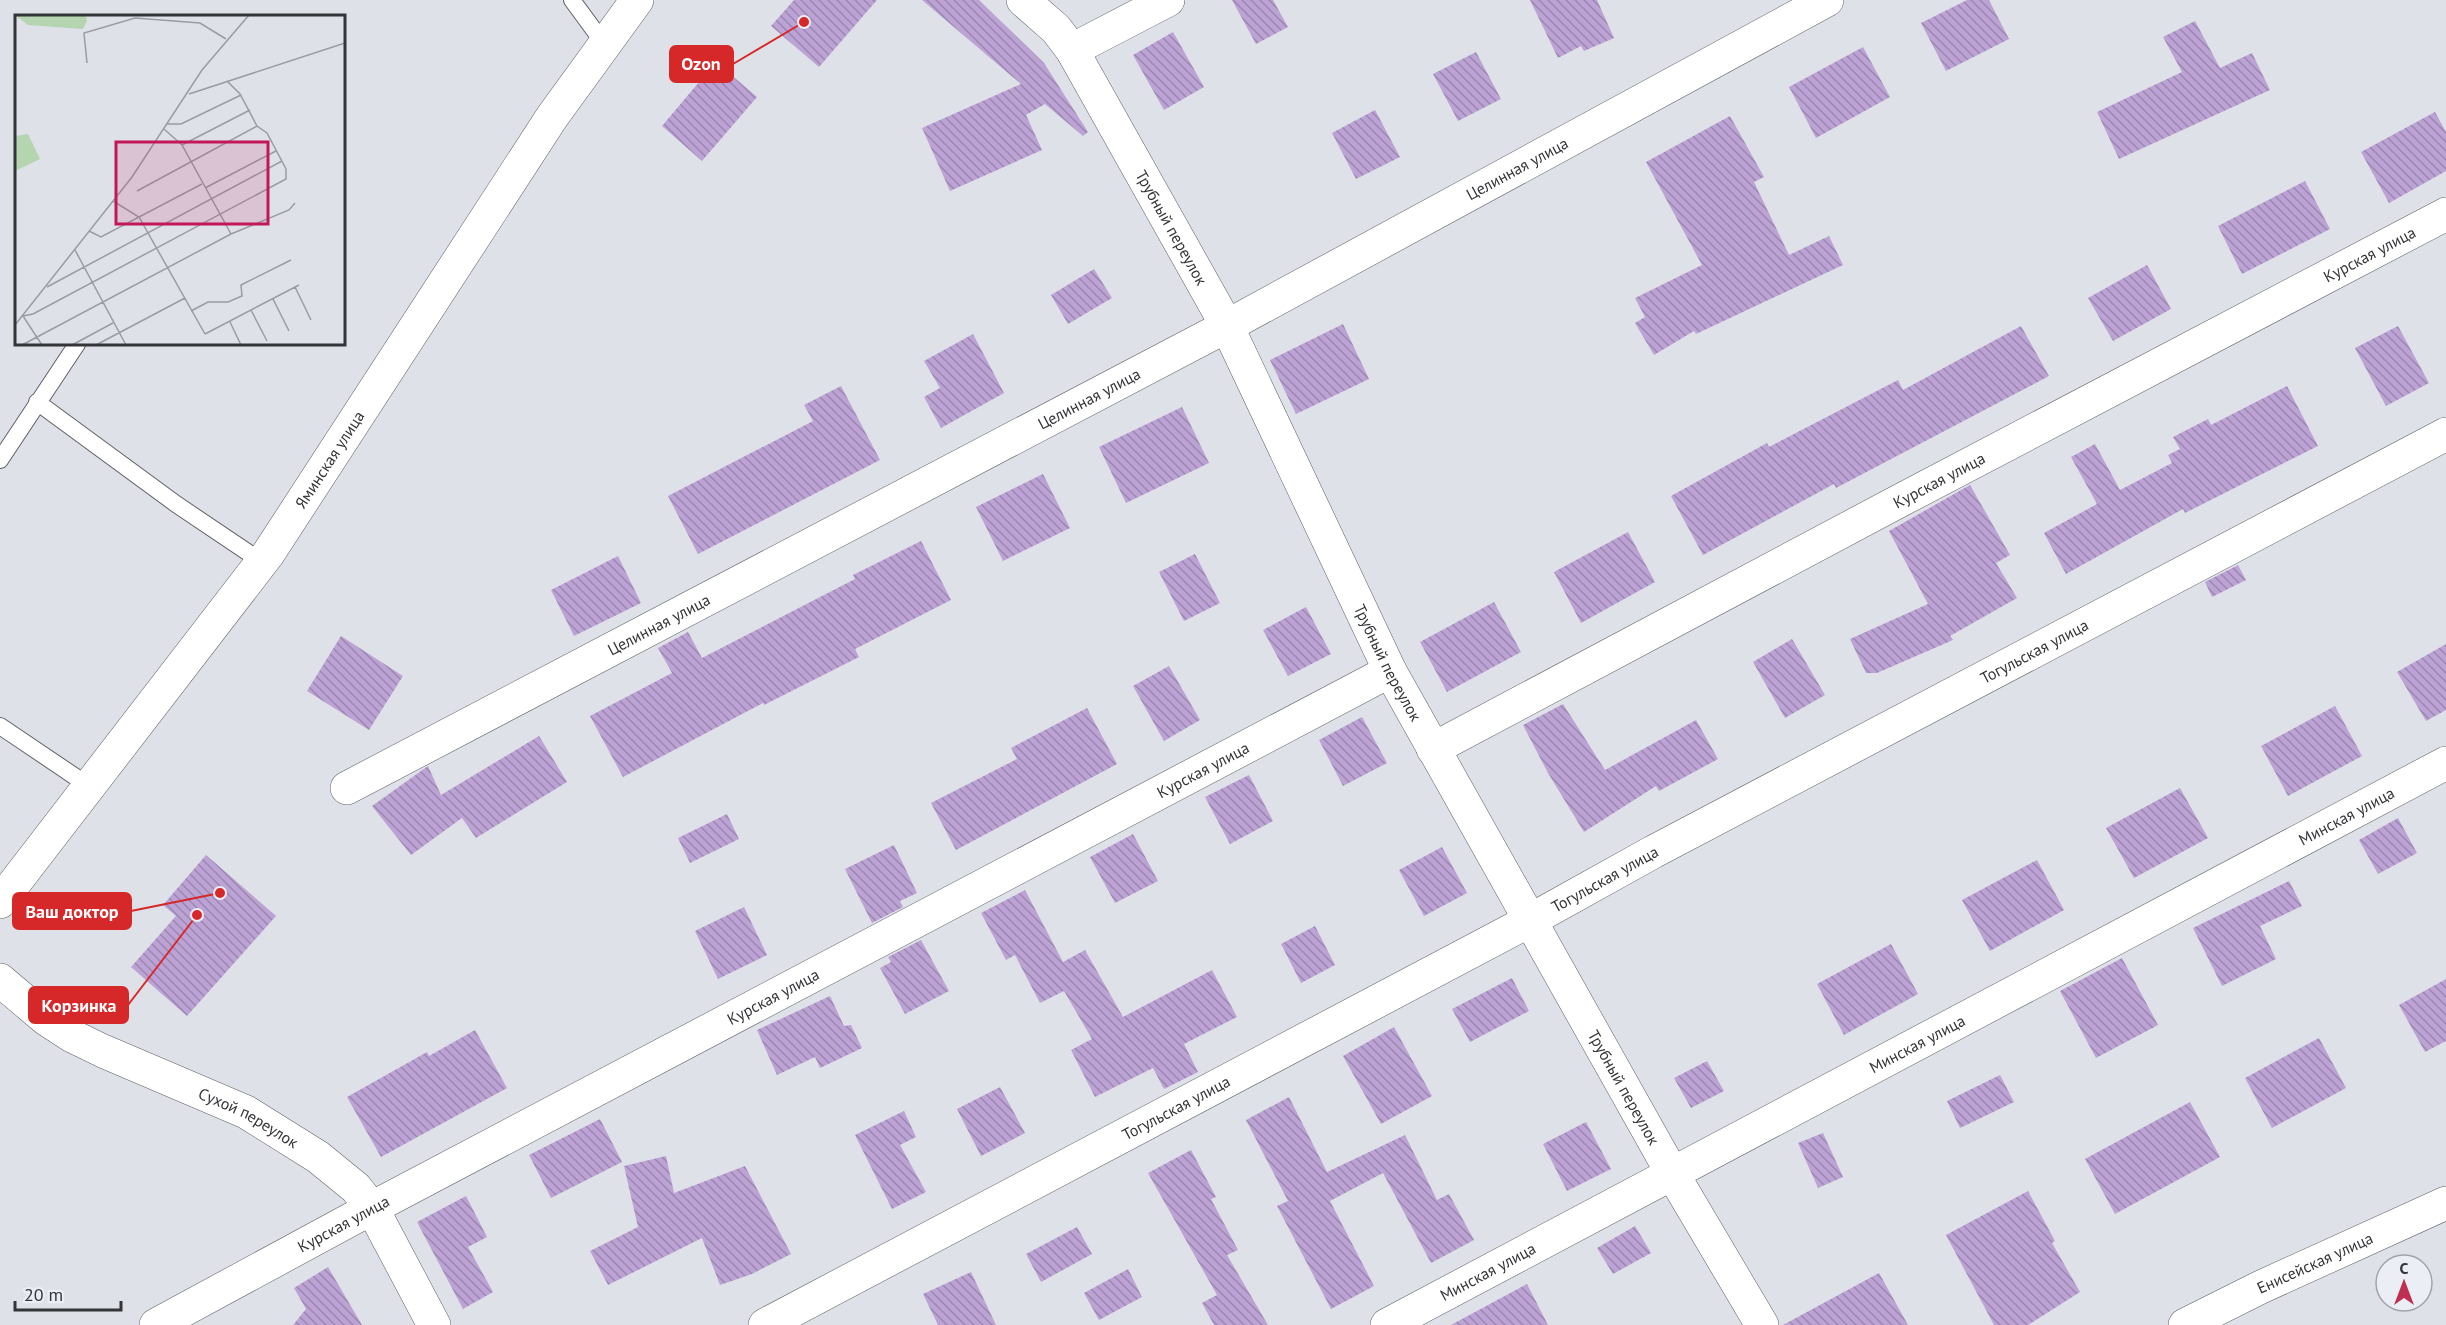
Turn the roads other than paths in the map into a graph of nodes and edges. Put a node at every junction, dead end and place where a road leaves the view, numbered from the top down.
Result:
1 (572, 0) edge
2 (637, 0) edge
3 (1023, 0) edge
4 (1168, 0) edge
5 (1827, 0) edge
6 (605, 45) junction
7 (1072, 50) junction
8 (2446, 214) edge
9 (1227, 326) junction
10 (76, 345) edge
11 (37, 402) junction
12 (2446, 434) edge
13 (0, 460) edge
14 (262, 562) junction
15 (1390, 670) junction
16 (0, 726) edge
17 (1433, 748) junction
18 (2446, 763) edge
19 (89, 786) junction
20 (347, 788) dead end
21 (0, 902) edge
22 (1529, 921) junction
23 (0, 980) edge
24 (1672, 1173) junction
25 (2446, 1203) edge
26 (372, 1208) junction
27 (156, 1325) edge
28 (434, 1325) edge
29 (765, 1325) edge
30 (1387, 1325) edge
31 (1762, 1325) edge
32 (2185, 1325) edge

1 - 6 lane
2 - 6 street, Яминская улица
3 - 7 street, Трубный переулок
4 - 7 street
5 - 9 street, Целинная улица
6 - 14 street, Яминская улица
7 - 9 street, Трубный переулок
8 - 17 street, Курская улица
9 - 15 street, Трубный переулок
9 - 20 street, Целинная улица
10 - 11 lane
11 - 13 lane
11 - 14 lane
12 - 22 street, Тогульская улица
14 - 19 street, Яминская улица
15 - 17 street, Трубный переулок
15 - 26 street, Курская улица
16 - 19 lane
17 - 22 street, Трубный переулок
18 - 24 street, Минская улица
19 - 21 street, Яминская улица
22 - 24 street, Трубный переулок
22 - 29 street, Тогульская улица
23 - 26 street, Сухой переулок
24 - 30 street, Минская улица
24 - 31 street, Трубный переулок
25 - 32 street, Енисейская улица
26 - 27 street, Курская улица
26 - 28 street, Сухой переулок

